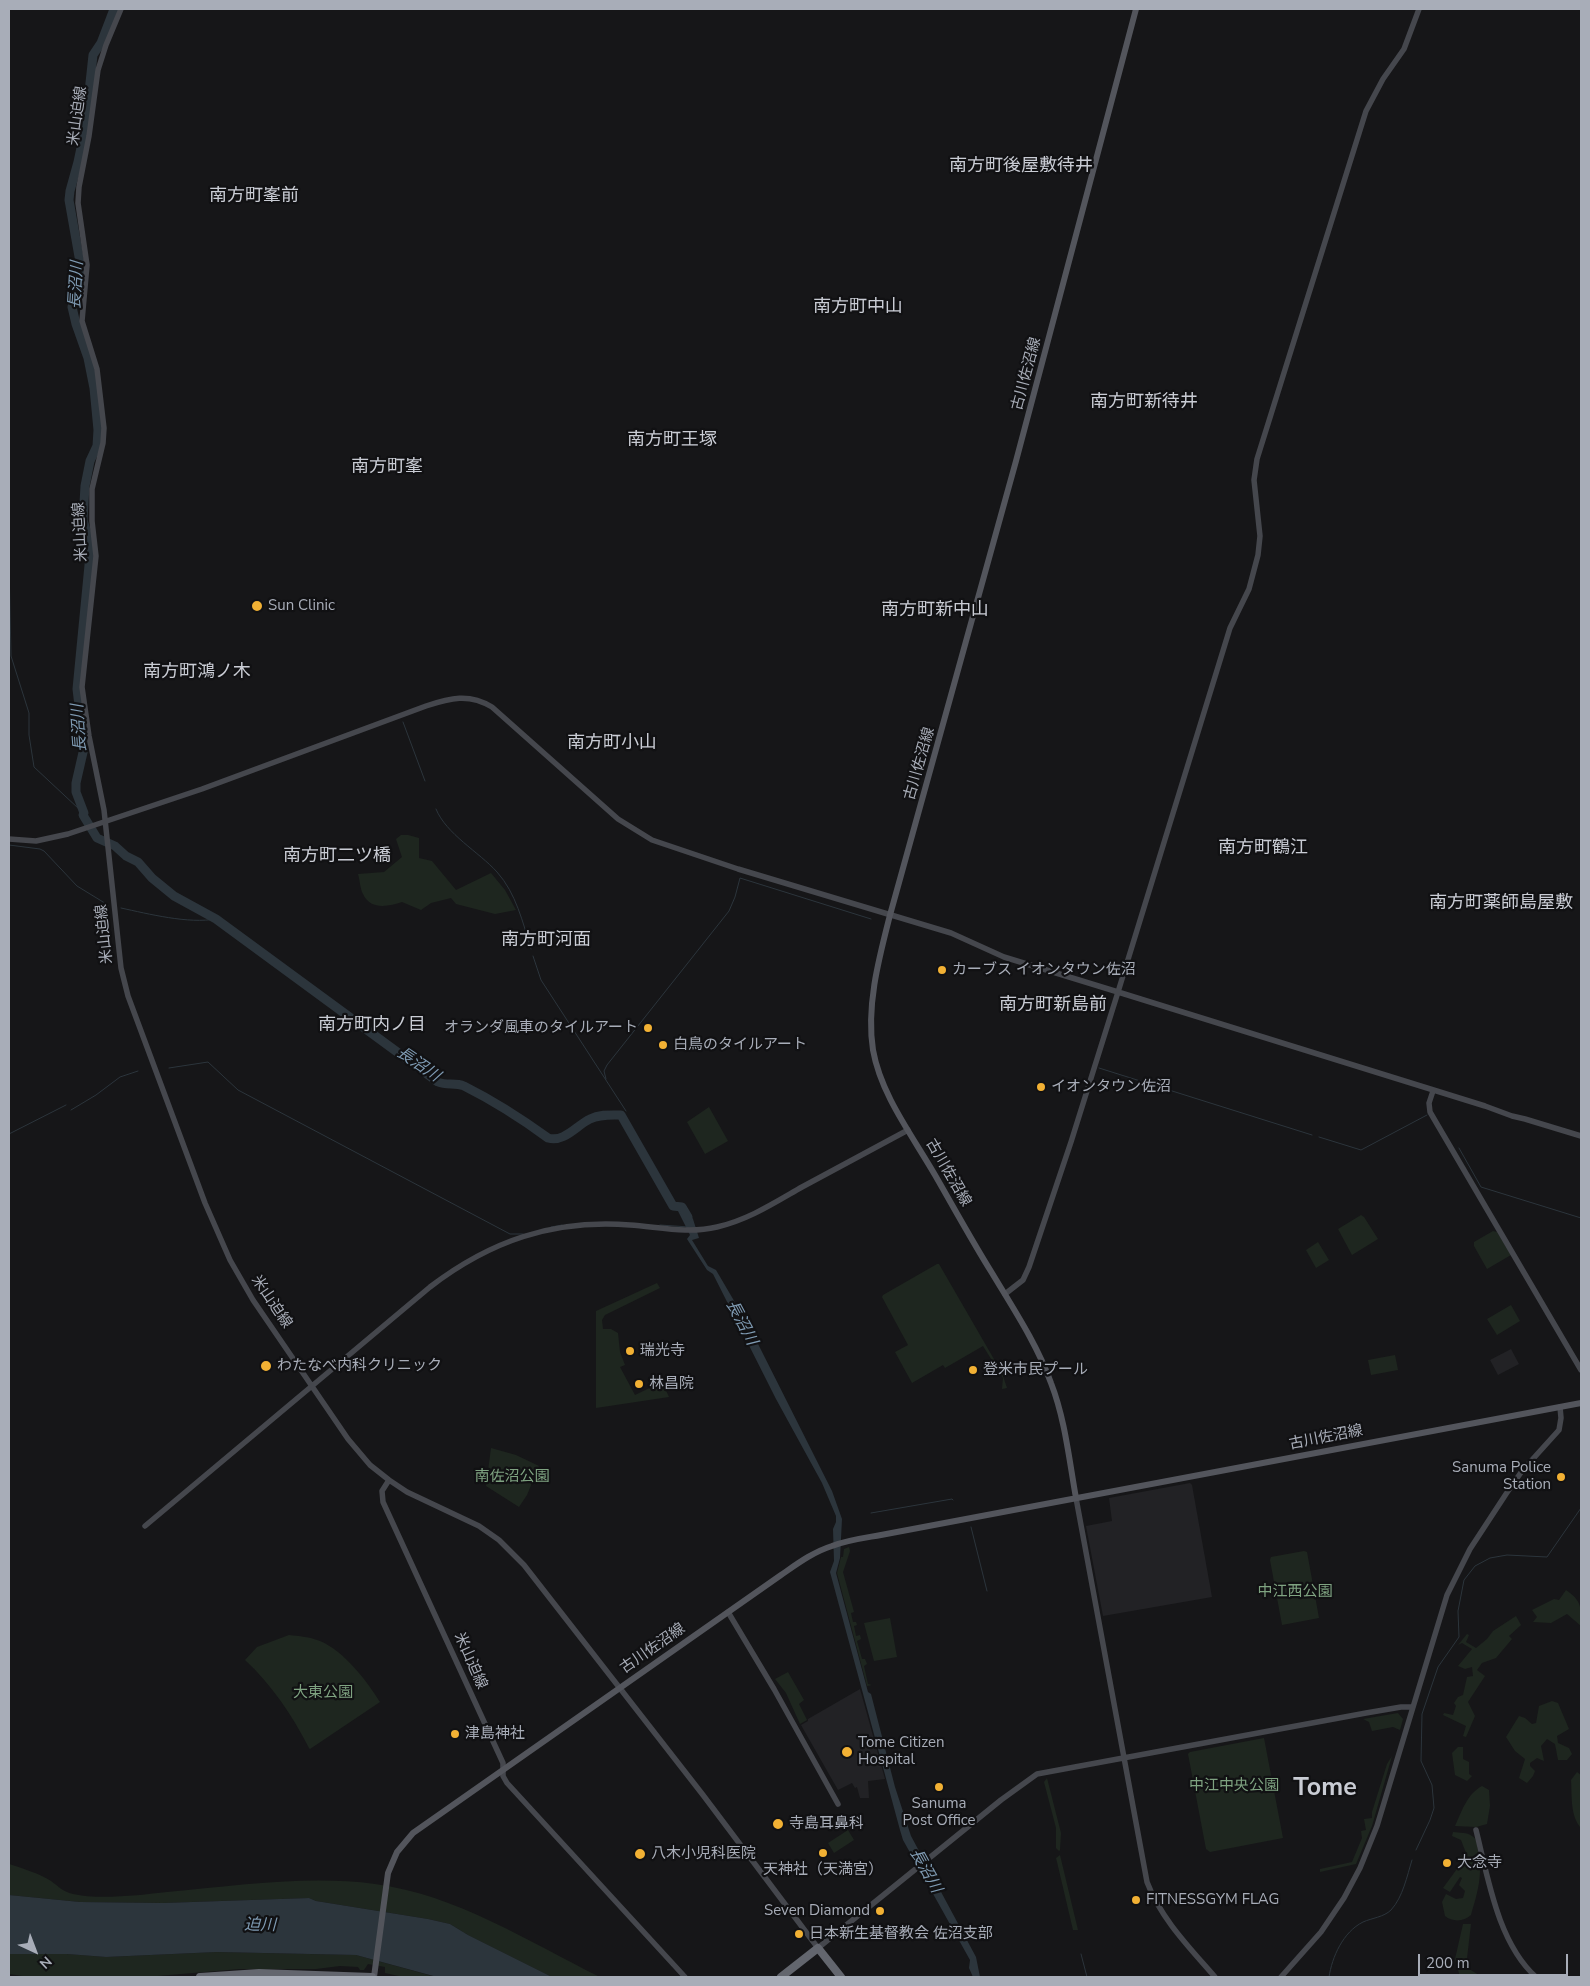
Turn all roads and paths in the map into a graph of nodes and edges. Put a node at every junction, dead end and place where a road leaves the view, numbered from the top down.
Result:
1 (121, 9) edge
2 (1136, 9) edge
3 (1420, 9) edge
4 (105, 821) junction
5 (9, 839) edge
6 (890, 915) junction
7 (1118, 992) junction
8 (1433, 1091) junction
9 (908, 1130) junction
10 (1581, 1136) edge
11 (1005, 1294) junction
12 (1581, 1370) edge
13 (312, 1385) junction
14 (1581, 1403) edge
15 (1560, 1407) junction
16 (389, 1480) junction
17 (1076, 1498) junction
18 (145, 1526) dead end
19 (728, 1612) junction
20 (619, 1688) junction
21 (1412, 1707) junction
22 (1124, 1758) junction
23 (503, 1770) junction
24 (838, 1804) dead end
25 (1476, 1830) dead end
26 (818, 1948) junction
27 (374, 1976) edge
28 (200, 1977) edge
29 (685, 1977) edge
30 (781, 1977) edge
31 (841, 1977) edge
32 (1215, 1977) edge
33 (1280, 1977) edge
34 (1536, 1977) edge

1 - 4 street, 米山迫線
2 - 6 main road, 古川佐沼線
3 - 7 street
4 - 5 street
4 - 6 street
4 - 13 street, 米山迫線
6 - 7 street
6 - 9 main road, 古川佐沼線
7 - 8 street
7 - 11 street
8 - 10 street
8 - 12 street
9 - 11 main road, 古川佐沼線
9 - 13 street
11 - 17 main road, 古川佐沼線
13 - 16 street, 米山迫線
13 - 18 street
14 - 15 main road, 古川佐沼線
15 - 17 main road, 古川佐沼線
15 - 21 street
16 - 20 street
16 - 23 street, 米山迫線
17 - 19 main road, 古川佐沼線
17 - 22 street
19 - 20 main road, 古川佐沼線
19 - 24 street
20 - 23 main road, 古川佐沼線
20 - 26 street
21 - 22 street
21 - 33 street
22 - 26 street
22 - 32 street
23 - 27 main road, 古川佐沼線
23 - 29 street, 米山迫線
25 - 34 street
26 - 30 highway
26 - 31 highway
27 - 28 highway

